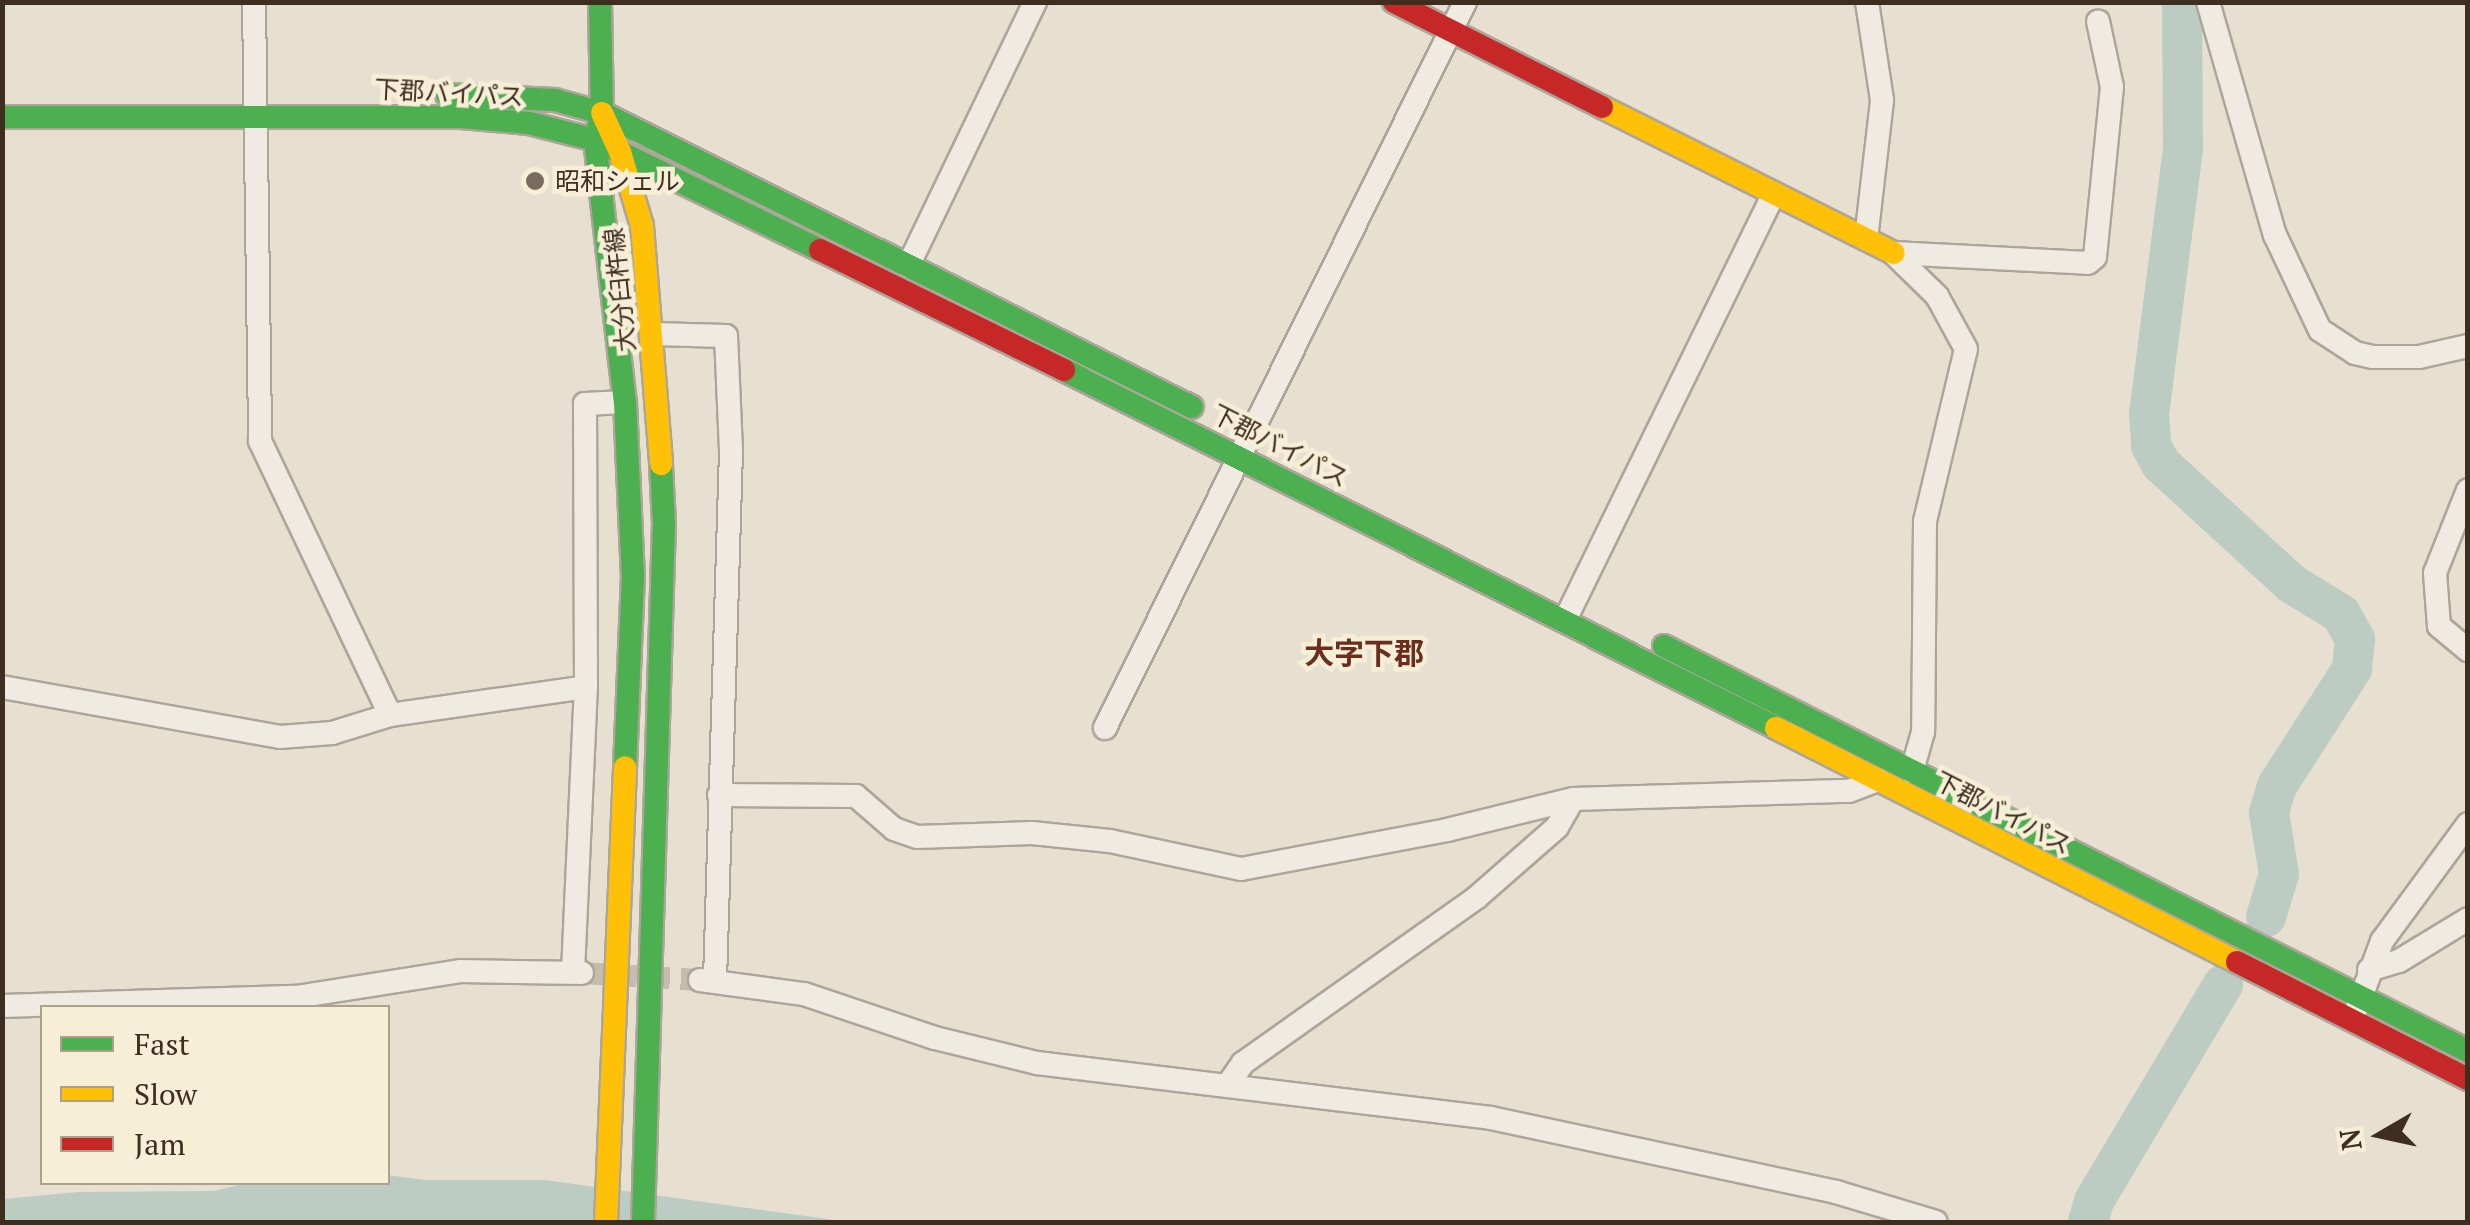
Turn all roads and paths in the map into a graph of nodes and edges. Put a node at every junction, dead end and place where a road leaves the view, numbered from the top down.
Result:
1 (254, 2) edge
2 (600, 2) edge
3 (1035, 2) edge
4 (1394, 2) edge
5 (1465, 2) edge
6 (1867, 2) edge
7 (2208, 2) edge
8 (2098, 21) dead end
9 (1451, 30) junction
10 (2, 97) edge
11 (254, 105) junction
12 (602, 113) junction
13 (2, 117) edge
14 (595, 140) junction
15 (620, 152) junction
16 (1774, 194) junction
17 (1866, 239) junction
18 (1893, 253) junction
19 (908, 266) junction
20 (654, 334) junction
21 (2468, 346) edge
22 (625, 402) junction
23 (1240, 436) junction
24 (1318, 470) dead end
25 (2468, 490) edge
26 (1570, 610) junction
27 (2468, 650) edge
28 (2, 686) edge
29 (586, 687) junction
30 (390, 715) junction
31 (1106, 728) dead end
32 (1912, 771) junction
33 (1878, 780) junction
34 (718, 795) junction
35 (1573, 799) junction
36 (2468, 824) edge
37 (2468, 919) edge
38 (2369, 970) junction
39 (2362, 998) junction
40 (40, 1005) edge
41 (58, 1005) edge
42 (2, 1006) edge
43 (2350, 1021) junction
44 (2468, 1051) edge
45 (2468, 1079) edge
46 (1229, 1083) junction
47 (606, 1222) edge
48 (643, 1222) edge
49 (1936, 1222) edge

1 - 11 street
2 - 12 street
3 - 19 street
4 - 9 street
5 - 9 street
6 - 17 street
7 - 21 street
8 - 18 street
9 - 16 street
9 - 23 street
10 - 11 street, 下郡バイパス
11 - 12 street, 下郡バイパス
11 - 13 street, 下郡バイパス
11 - 14 street, 下郡バイパス
11 - 30 street
12 - 14 street, 大分臼杵線
12 - 15 street, 大分臼杵線
12 - 19 street, 下郡バイパス
14 - 15 street, 下郡バイパス
14 - 22 street, 大分臼杵線
15 - 20 street, 大分臼杵線
15 - 23 street, 下郡バイパス
16 - 17 street
16 - 26 street
17 - 18 street
18 - 32 street
19 - 23 street, 下郡バイパス
20 - 34 street
20 - 48 street, 大分臼杵線
22 - 29 street
22 - 47 street, 大分臼杵線
23 - 26 street, 下郡バイパス
23 - 31 street
24 - 26 street, 下郡バイパス
25 - 27 street
26 - 32 street, 下郡バイパス
26 - 33 street, 下郡バイパス
28 - 30 street
29 - 30 street
29 - 41 street
32 - 39 street, 下郡バイパス
33 - 35 street
33 - 43 street, 下郡バイパス
34 - 35 street
34 - 46 street
35 - 46 street
36 - 38 street
37 - 38 street
38 - 39 street
39 - 43 street
39 - 44 street, 下郡バイパス
40 - 42 street
43 - 45 street, 下郡バイパス
46 - 49 street

